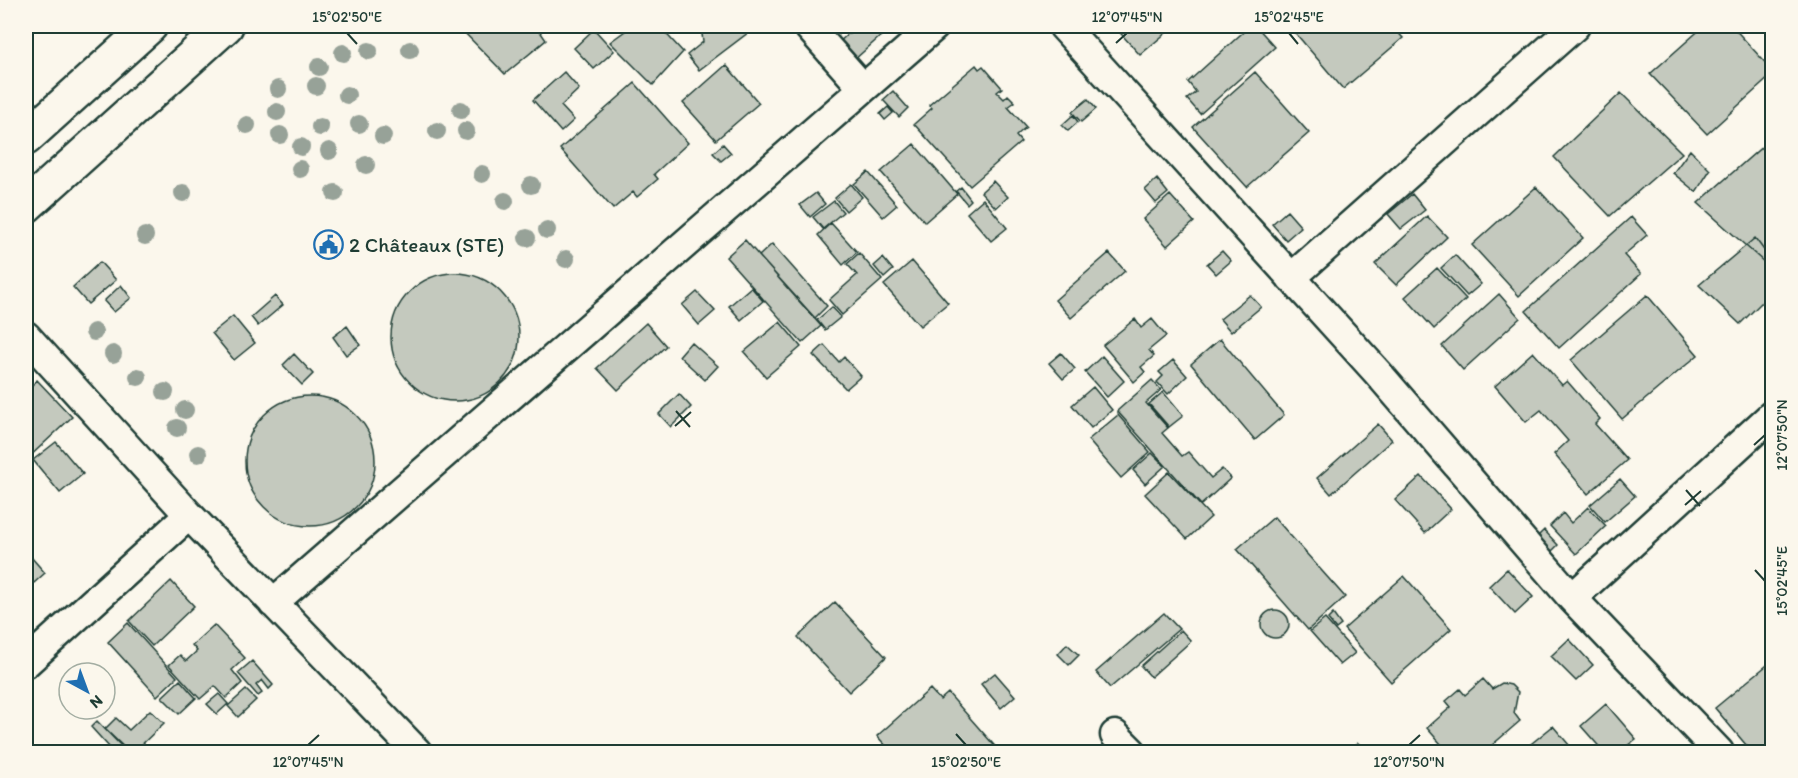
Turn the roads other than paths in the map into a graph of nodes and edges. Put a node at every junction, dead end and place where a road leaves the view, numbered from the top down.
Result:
1 (150, 26) edge
2 (226, 26) edge
3 (807, 26) edge
4 (935, 26) edge
5 (1063, 26) edge
6 (1575, 26) edge
7 (863, 88) junction
8 (26, 138) edge
9 (26, 206) edge
10 (1291, 278) junction
11 (26, 336) edge
12 (1773, 415) edge
13 (189, 515) junction
14 (1572, 598) junction
15 (273, 603) junction
16 (26, 663) edge
17 (406, 749) edge
18 (1719, 753) edge

1 - 8 main road
2 - 9 main road
3 - 7 street
4 - 7 street
5 - 10 street
6 - 10 street
7 - 15 street
10 - 14 street
11 - 13 street
12 - 14 street
13 - 15 street
13 - 16 street
14 - 18 street
15 - 17 street

